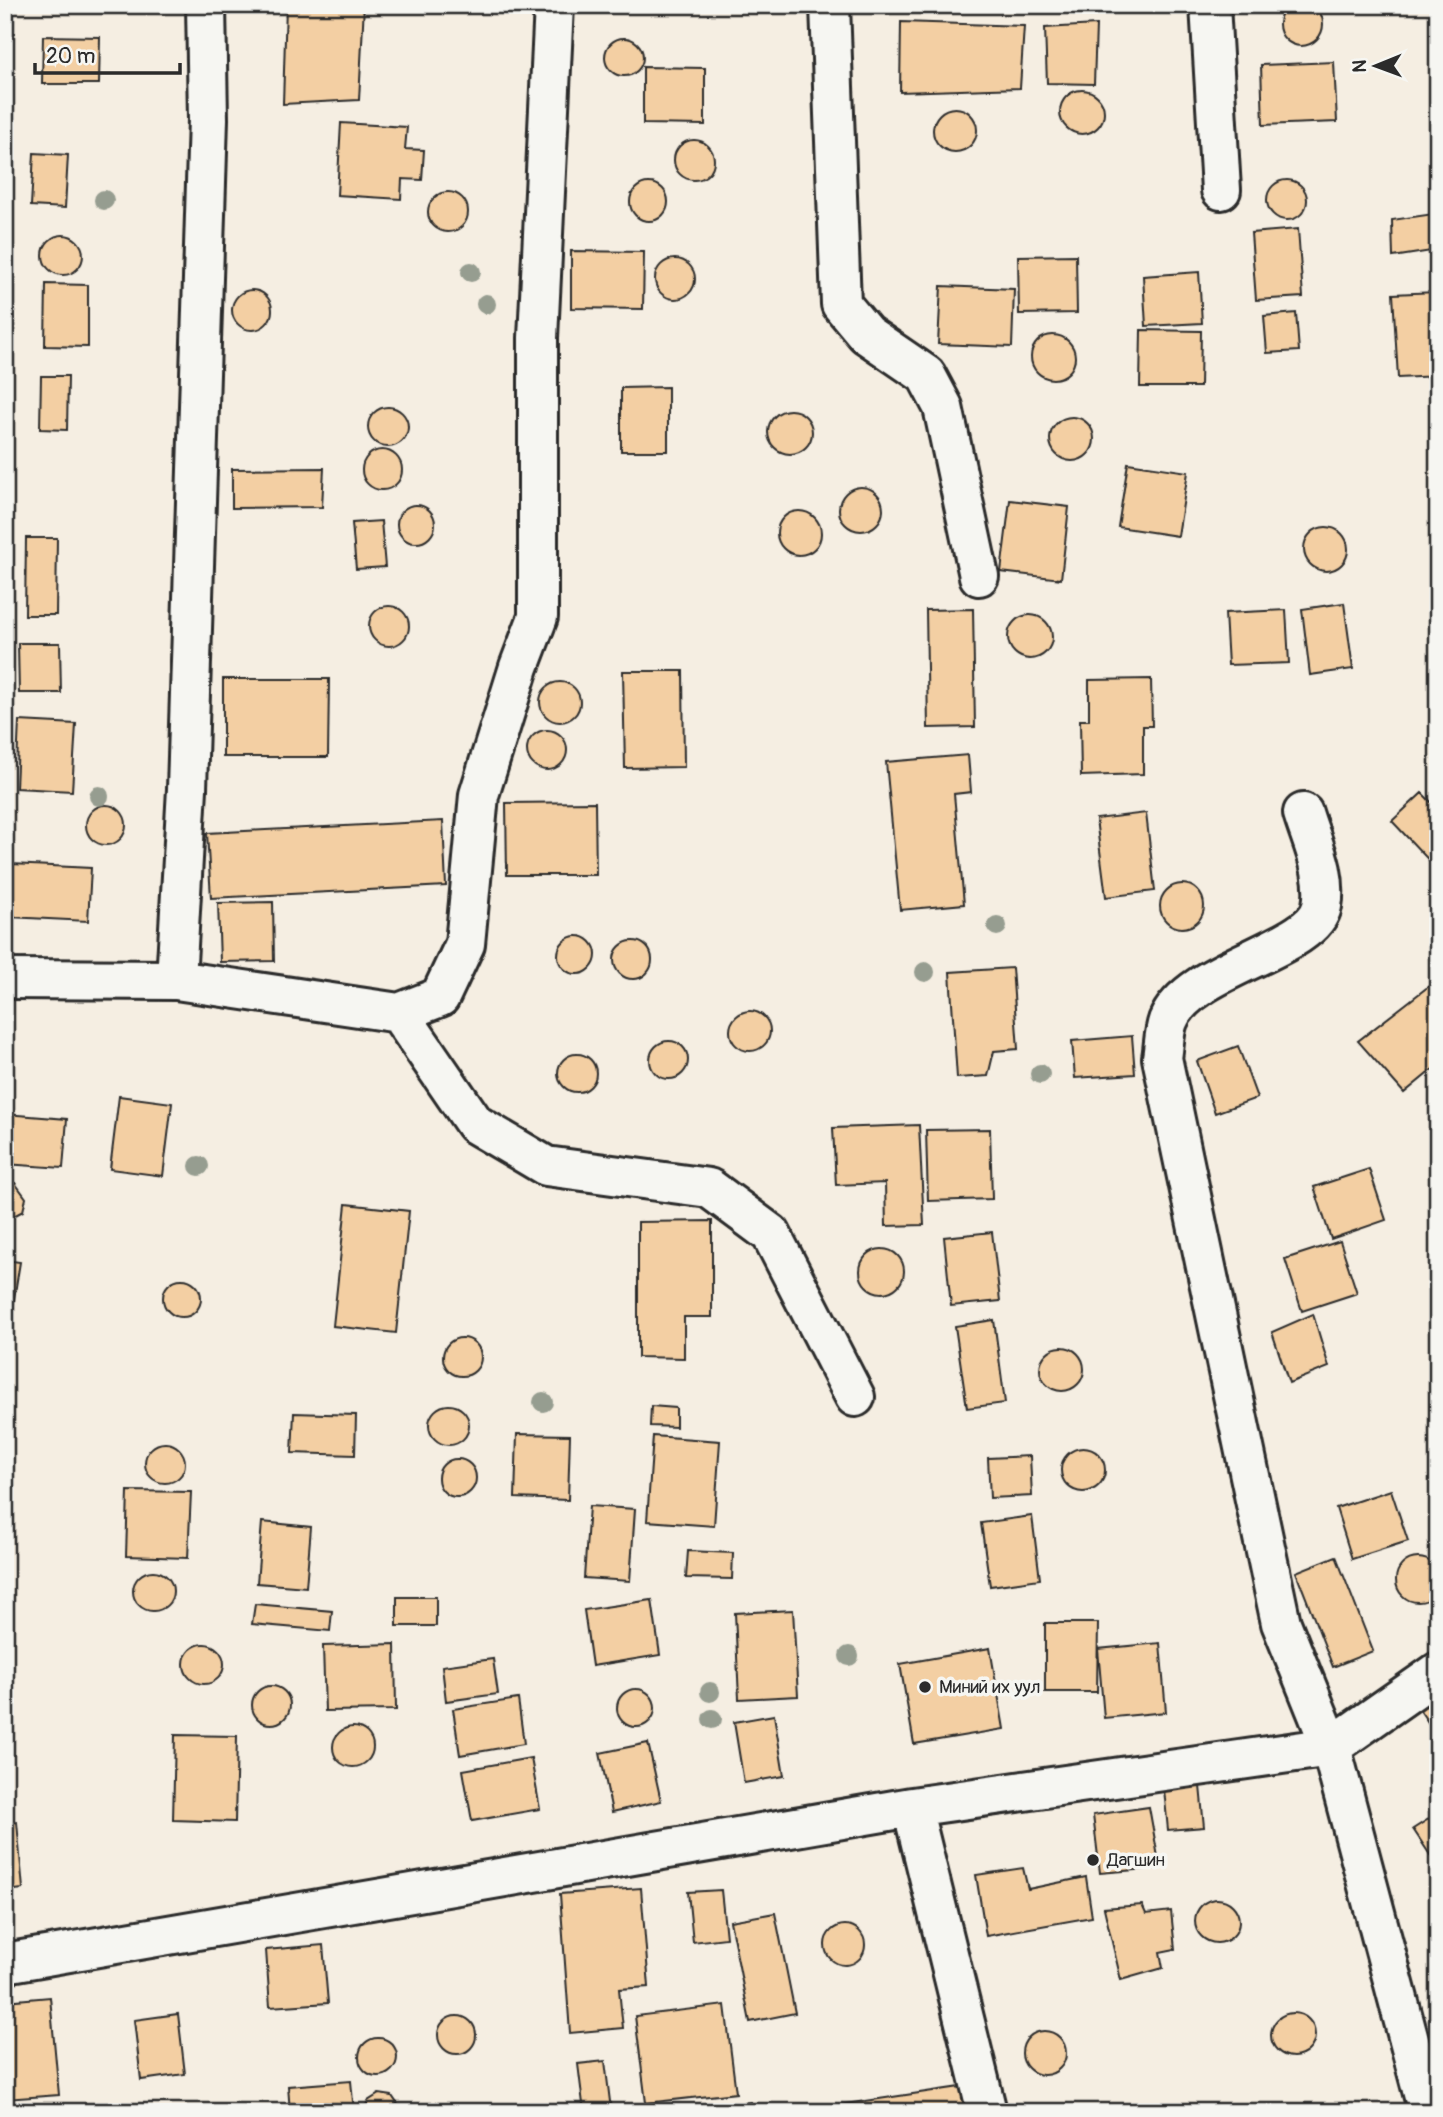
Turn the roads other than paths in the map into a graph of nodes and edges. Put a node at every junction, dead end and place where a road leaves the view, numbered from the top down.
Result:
1 (206, 5) edge
2 (555, 5) edge
3 (830, 5) edge
4 (1210, 5) edge
5 (1221, 190) dead end
6 (979, 576) dead end
7 (1303, 813) dead end
8 (5, 979) edge
9 (176, 980) junction
10 (399, 1013) junction
11 (855, 1397) dead end
12 (1438, 1672) edge
13 (1331, 1748) junction
14 (912, 1807) junction
15 (5, 1963) edge
16 (987, 2112) edge
17 (1429, 2112) edge

1 - 9 street
2 - 10 street
3 - 6 street
4 - 5 street
7 - 13 street
8 - 9 street
9 - 10 street
10 - 11 street
12 - 13 street
13 - 14 street
13 - 17 street
14 - 15 street
14 - 16 street

